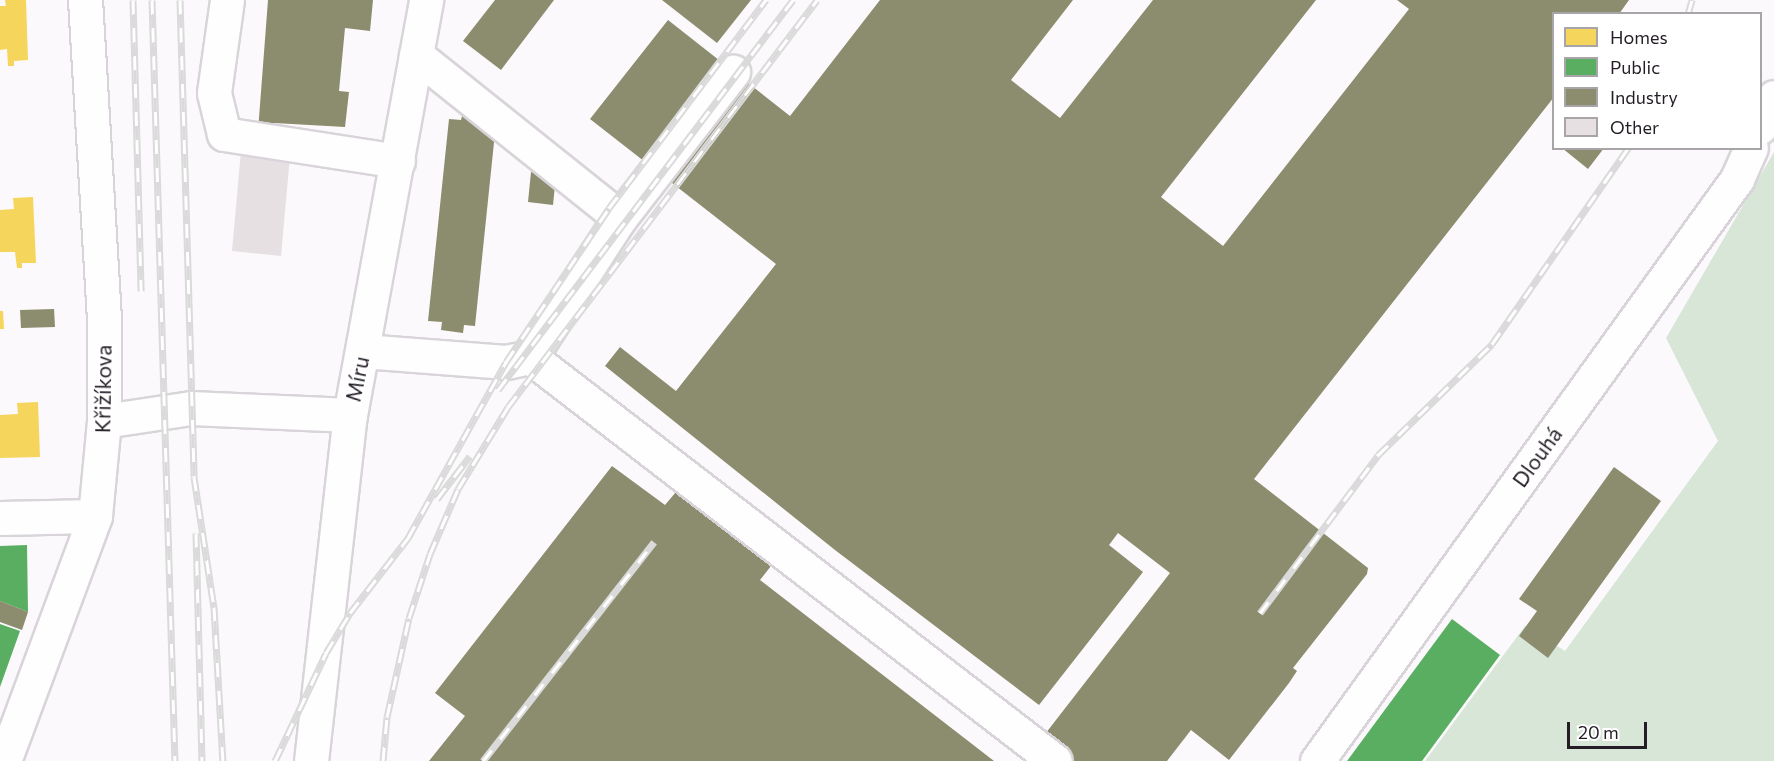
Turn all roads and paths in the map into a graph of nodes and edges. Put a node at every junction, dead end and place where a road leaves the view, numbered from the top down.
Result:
1 (85, 0) edge
2 (227, 0) edge
3 (426, 0) edge
4 (449, 0) edge
5 (418, 47) junction
6 (733, 72) dead end
7 (1774, 97) edge
8 (1762, 125) edge
9 (1750, 150) edge
10 (398, 161) junction
11 (620, 218) junction
12 (363, 351) junction
13 (530, 357) junction
14 (350, 415) junction
15 (104, 421) junction
16 (95, 516) junction
17 (0, 518) edge
18 (4, 761) edge
19 (311, 761) edge
20 (1055, 761) edge
21 (1317, 761) edge

1 - 15 street, Křižíkova
2 - 10 street
3 - 5 street, Míru
4 - 5 street
5 - 10 street, Míru
5 - 11 street
6 - 11 street
7 - 8 street
9 - 21 street, Dlouhá
10 - 12 street, Míru
11 - 13 street
12 - 13 street
12 - 14 street, Míru
13 - 20 street
14 - 15 street
14 - 19 street, Míru
15 - 16 street, Křižíkova
16 - 17 street
16 - 18 street, Křižíkova

